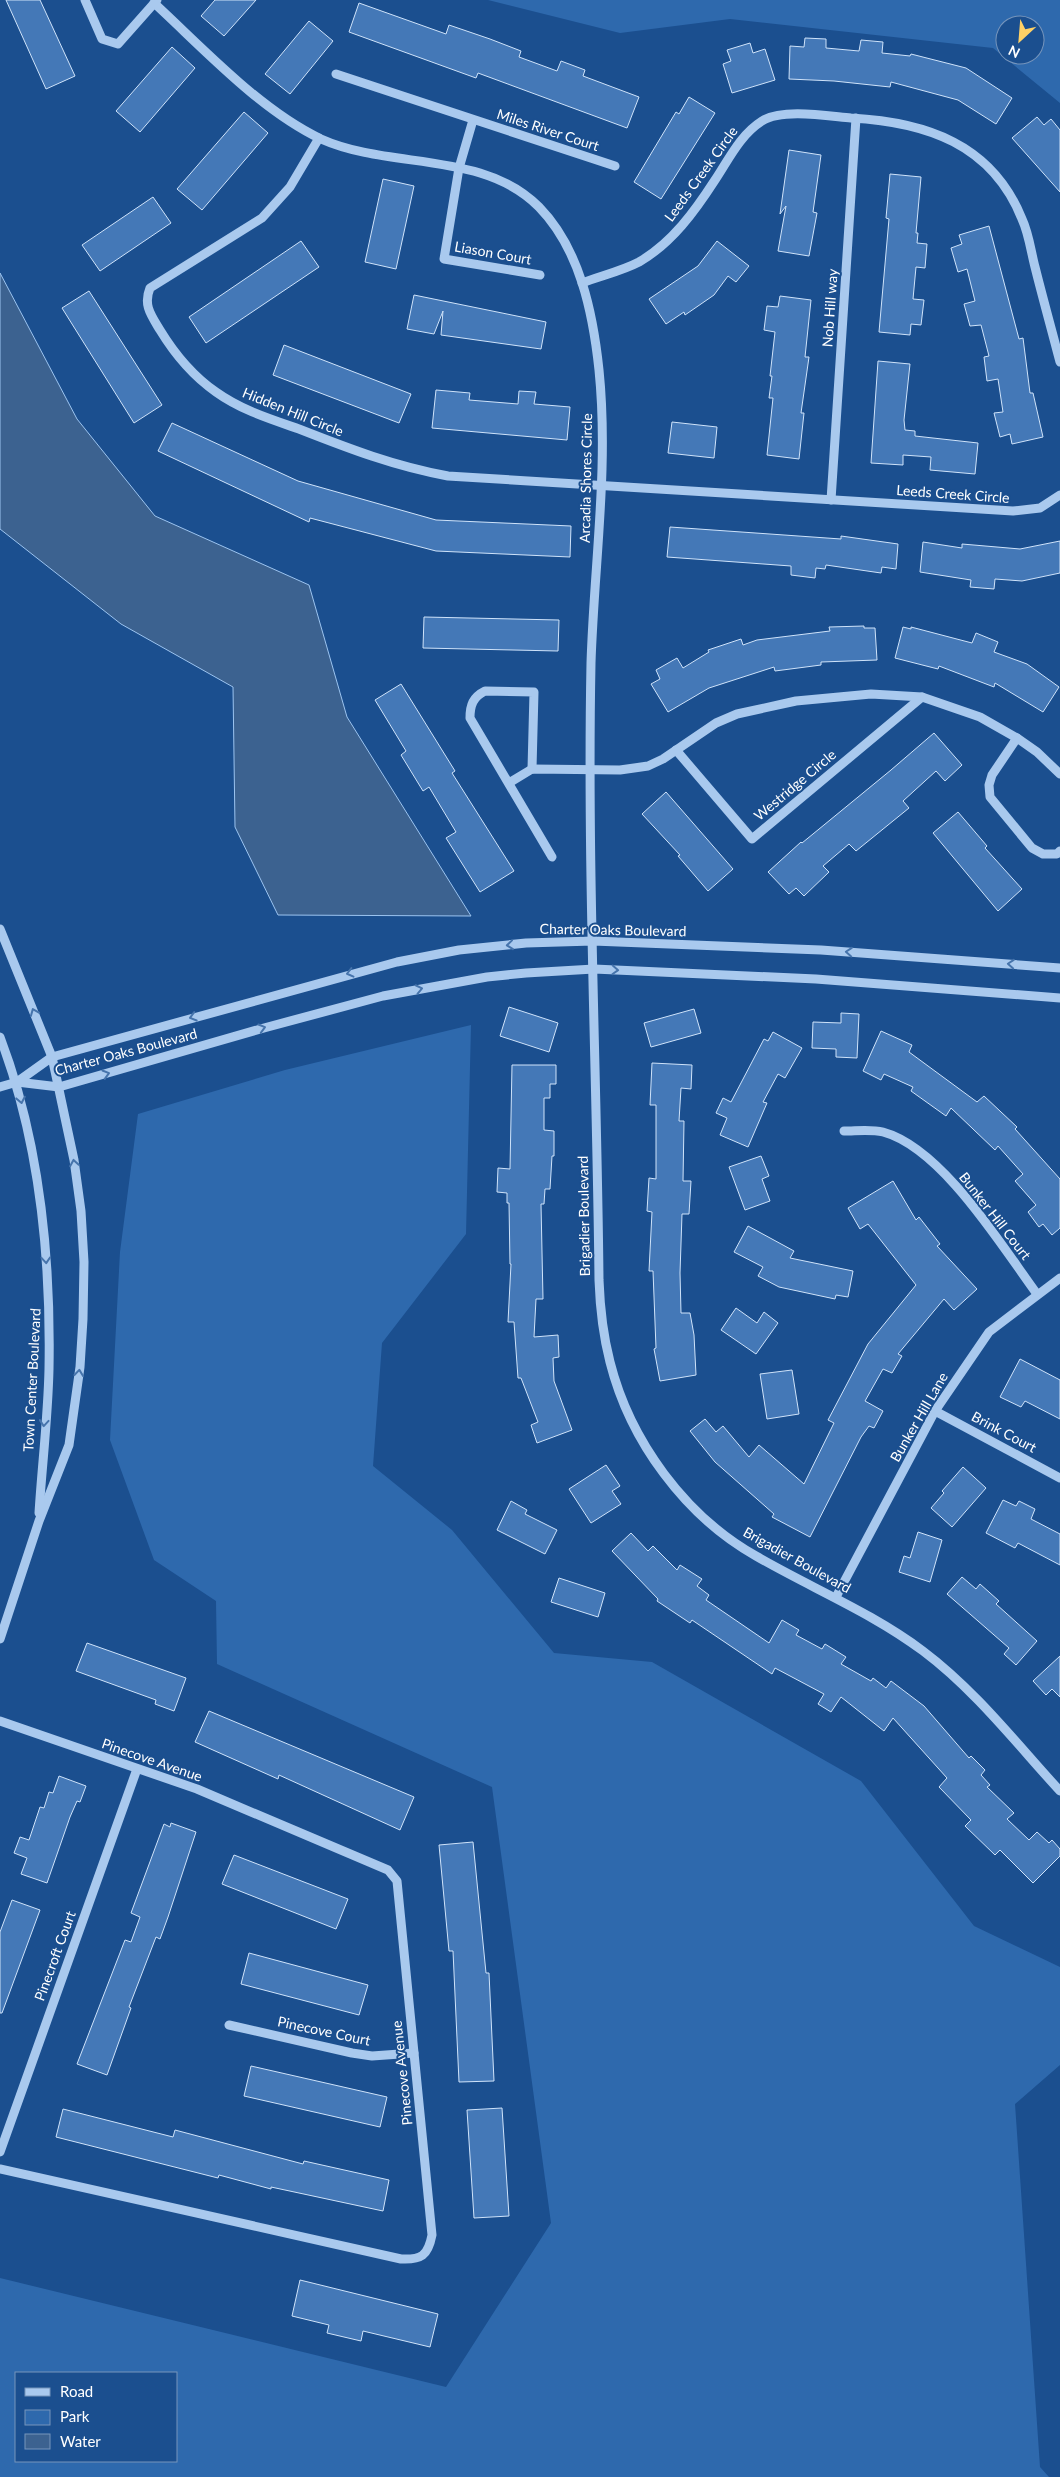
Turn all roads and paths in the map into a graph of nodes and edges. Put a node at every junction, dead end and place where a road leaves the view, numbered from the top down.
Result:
1 (85, 0) edge
2 (156, 2) edge
3 (336, 74) dead end
4 (856, 118) junction
5 (473, 120) junction
6 (319, 138) junction
7 (615, 166) dead end
8 (459, 168) junction
9 (540, 275) dead end
10 (582, 283) junction
11 (1060, 362) edge
12 (601, 486) junction
13 (1060, 495) edge
14 (831, 500) junction
15 (922, 697) junction
16 (1018, 738) junction
17 (676, 750) junction
18 (532, 769) junction
19 (591, 770) junction
20 (1060, 774) edge
21 (509, 783) junction
22 (1060, 851) edge
23 (552, 857) dead end
24 (0, 929) edge
25 (593, 941) junction
26 (1060, 968) edge
27 (594, 969) junction
28 (1060, 998) edge
29 (0, 1037) edge
30 (52, 1057) junction
31 (17, 1082) junction
32 (0, 1086) edge
33 (59, 1087) junction
34 (844, 1131) dead end
35 (1060, 1278) edge
36 (1037, 1294) junction
37 (935, 1411) junction
38 (1060, 1478) edge
39 (39, 1520) junction
40 (836, 1597) junction
41 (0, 1639) edge
42 (0, 1721) edge
43 (136, 1769) junction
44 (1060, 1791) edge
45 (229, 2025) dead end
46 (414, 2053) junction
47 (0, 2152) edge
48 (0, 2169) edge

1 - 2 street, Arcadia Shores Circle
2 - 6 street, Arcadia Shores Circle
3 - 5 street, Miles River Court
4 - 10 street, Leeds Creek Circle
4 - 11 street, Leeds Creek Circle
4 - 14 street, Nob Hill way
5 - 7 street, Miles River Court
5 - 8 street
6 - 8 street, Arcadia Shores Circle
6 - 12 street, Hidden Hill Circle
8 - 9 street, Liason Court
8 - 10 street, Arcadia Shores Circle
10 - 12 street, Arcadia Shores Circle
12 - 14 street, Leeds Creek Circle
12 - 19 street, Arcadia Shores Circle
13 - 14 street, Leeds Creek Circle
15 - 16 street
15 - 17 street
15 - 17 street, Westridge Circle
16 - 20 street
16 - 22 street
17 - 19 street
18 - 19 street
18 - 21 street
18 - 21 street
19 - 25 street, Arcadia Shores Circle
21 - 23 street
30 -> 24 street, Town Center Boulevard
26 -> 25 street, Charter Oaks Boulevard
25 - 27 street, Brigadier Boulevard
25 -> 30 street, Charter Oaks Boulevard
27 -> 28 street, Charter Oaks Boulevard
33 -> 27 street, Charter Oaks Boulevard
27 - 40 street, Brigadier Boulevard
29 - 31 street, Town Center Boulevard
30 - 31 street, Charter Oaks Boulevard
30 - 33 street, Town Center Boulevard
31 - 32 street
31 - 33 street, Charter Oaks Boulevard
31 -> 39 street, Town Center Boulevard
39 -> 33 street, Town Center Boulevard
34 - 36 street, Bunker Hill Court
35 - 36 street, Bunker Hill Lane
36 - 37 street, Bunker Hill Lane
37 - 38 street, Brink Court
37 - 40 street, Bunker Hill Lane
39 - 41 street, Town Center Boulevard
40 - 44 street, Brigadier Boulevard
42 - 43 street, Pinecove Avenue
43 - 46 street, Pinecove Avenue
43 - 47 street, Pinecroft Court
45 - 46 street, Pinecove Court
46 - 48 street, Pinecove Avenue

